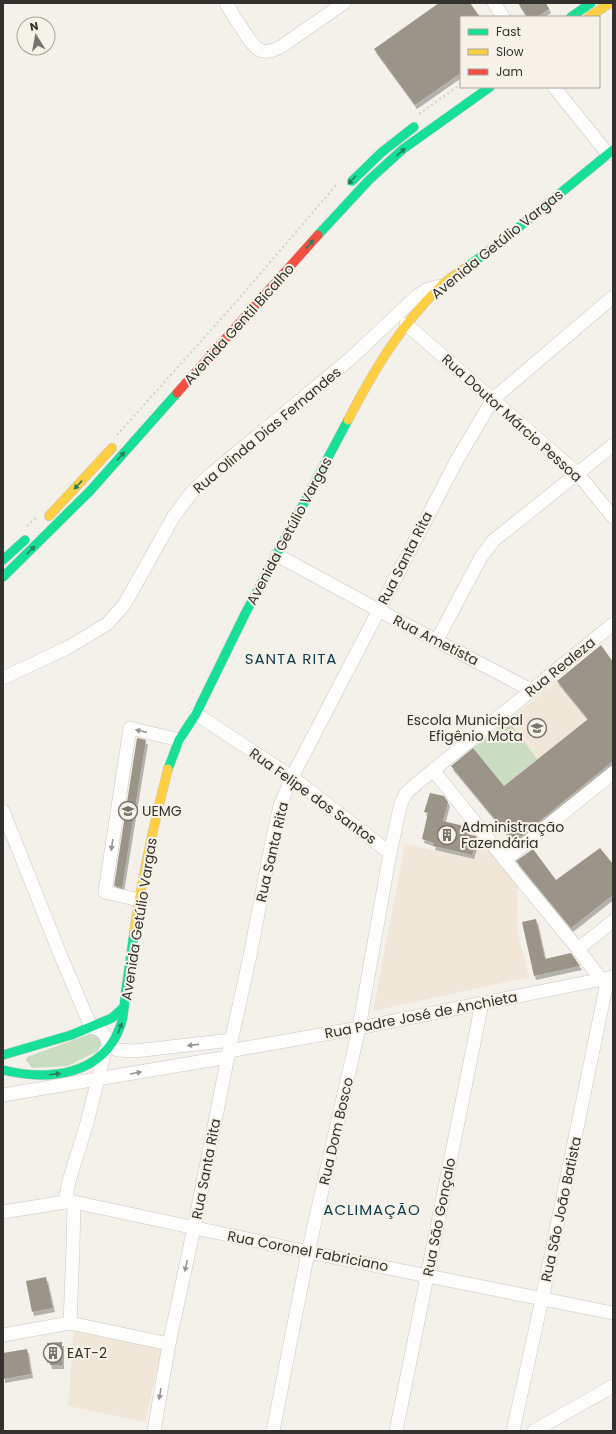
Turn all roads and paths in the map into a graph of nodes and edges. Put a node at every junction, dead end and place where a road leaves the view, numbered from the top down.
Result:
1 (226, 3) edge
2 (344, 3) edge
3 (494, 3) edge
4 (591, 3) edge
5 (610, 3) edge
6 (502, 16) edge
7 (572, 16) edge
8 (590, 16) edge
9 (460, 85) edge
10 (489, 88) edge
11 (555, 88) edge
12 (419, 118) joint
13 (610, 152) edge
14 (342, 185) joint
15 (442, 285) joint
16 (613, 297) edge
17 (407, 316) junction
18 (493, 399) junction
19 (116, 440) joint
20 (613, 445) edge
21 (578, 474) junction
22 (43, 517) joint
23 (613, 517) edge
24 (27, 532) joint
25 (277, 555) junction
26 (3, 560) edge
27 (3, 577) edge
28 (378, 610) junction
29 (613, 624) edge
30 (438, 640) junction
31 (3, 678) edge
32 (531, 690) junction
33 (196, 714) junction
34 (179, 740) junction
35 (433, 770) junction
36 (613, 773) edge
37 (292, 777) junction
38 (3, 811) edge
39 (390, 853) junction
40 (505, 860) junction
41 (139, 900) junction
42 (613, 921) edge
43 (578, 948) junction
44 (608, 985) edge
45 (482, 1003) junction
46 (124, 1007) junction
47 (91, 1026) junction
48 (359, 1028) junction
49 (107, 1048) junction
50 (230, 1049) junction
51 (22, 1050) junction
52 (3, 1055) edge
53 (3, 1070) edge
54 (30, 1075) junction
55 (98, 1079) junction
56 (51, 1088) junction
57 (3, 1095) edge
58 (70, 1202) junction
59 (3, 1212) edge
60 (194, 1228) junction
61 (308, 1252) junction
62 (427, 1275) junction
63 (542, 1299) junction
64 (613, 1313) edge
65 (70, 1323) junction
66 (3, 1335) edge
67 (169, 1344) junction
68 (613, 1386) edge
69 (154, 1431) edge
70 (273, 1431) edge
71 (396, 1431) edge
72 (513, 1431) edge
73 (534, 1431) edge

1 - 2 street
3 - 6 street
4 - 7 street
5 - 8 street
9 - 12 path
27 -> 10 street, Avenida Gentil Bicalho
11 - 13 street
12 -> 14 street
13 - 15 street, Avenida Getúlio Vargas
14 - 19 path
15 - 17 street, Rua Olinda Dias Fernandes
16 - 18 street, Rua Santa Rita
17 - 18 street, Rua Doutor Márcio Pessoa
17 - 25 street, Avenida Getúlio Vargas
17 - 31 street, Rua Olinda Dias Fernandes
18 - 21 street, Rua Doutor Márcio Pessoa
18 - 28 street, Rua Santa Rita
19 -> 22 street
20 - 21 street
21 - 23 street, Rua Doutor Márcio Pessoa
21 - 30 street
22 - 24 path
24 - 26 street
25 - 28 street, Rua Ametista
25 - 33 street, Avenida Getúlio Vargas
28 - 30 street, Rua Ametista
28 - 37 street, Rua Santa Rita
29 - 32 street, Rua Realeza
30 - 32 street, Rua Ametista
32 - 35 street, Rua Realeza
33 - 34 street, Avenida Getúlio Vargas
33 - 37 street, Rua Felipe dos Santos
34 - 41 street, Avenida Getúlio Vargas
34 -> 41 street
35 - 39 street, Rua Realeza
35 - 40 street
36 - 40 street
37 - 39 street, Rua Felipe dos Santos
37 - 50 street, Rua Santa Rita
38 - 47 street
39 - 48 street, Rua Dom Bosco
40 - 43 street
41 - 46 street, Avenida Getúlio Vargas
42 - 43 street
43 - 44 street
44 - 45 street, Rua Padre José de Anchieta
44 - 63 street, Rua São João Batista
45 - 48 street, Rua Padre José de Anchieta
45 - 62 street, Rua São Gonçalo
46 - 47 street, Avenida Getúlio Vargas
49 -> 46 street, Avenida Getúlio Vargas
47 - 49 street
47 - 51 street, Avenida Getúlio Vargas
48 - 50 street, Rua Padre José de Anchieta
48 - 61 street, Rua Dom Bosco
50 -> 49 street, Rua Padre José de Anchieta
54 -> 49 street, Avenida Getúlio Vargas
49 - 55 street
55 -> 50 street, Rua Padre José de Anchieta
50 - 60 street, Rua Santa Rita
51 - 52 street, Avenida Getúlio Vargas
51 - 54 street
53 - 54 street, Avenida Getúlio Vargas
54 - 56 street
55 - 56 street, Rua Padre José de Anchieta
55 - 58 street
56 - 57 street, Rua Padre José de Anchieta
58 - 59 street, Rua Coronel Fabriciano
58 - 60 street, Rua Coronel Fabriciano
58 - 65 street
60 - 61 street, Rua Coronel Fabriciano
60 -> 67 street, Rua Santa Rita
61 - 62 street, Rua Coronel Fabriciano
61 - 70 street, Rua Dom Bosco
62 - 63 street, Rua Coronel Fabriciano
62 - 71 street, Rua São Gonçalo
63 - 64 street, Rua Coronel Fabriciano
63 - 72 street, Rua São João Batista
65 - 66 street
65 - 67 street
67 -> 69 street, Rua Santa Rita
68 - 73 street

